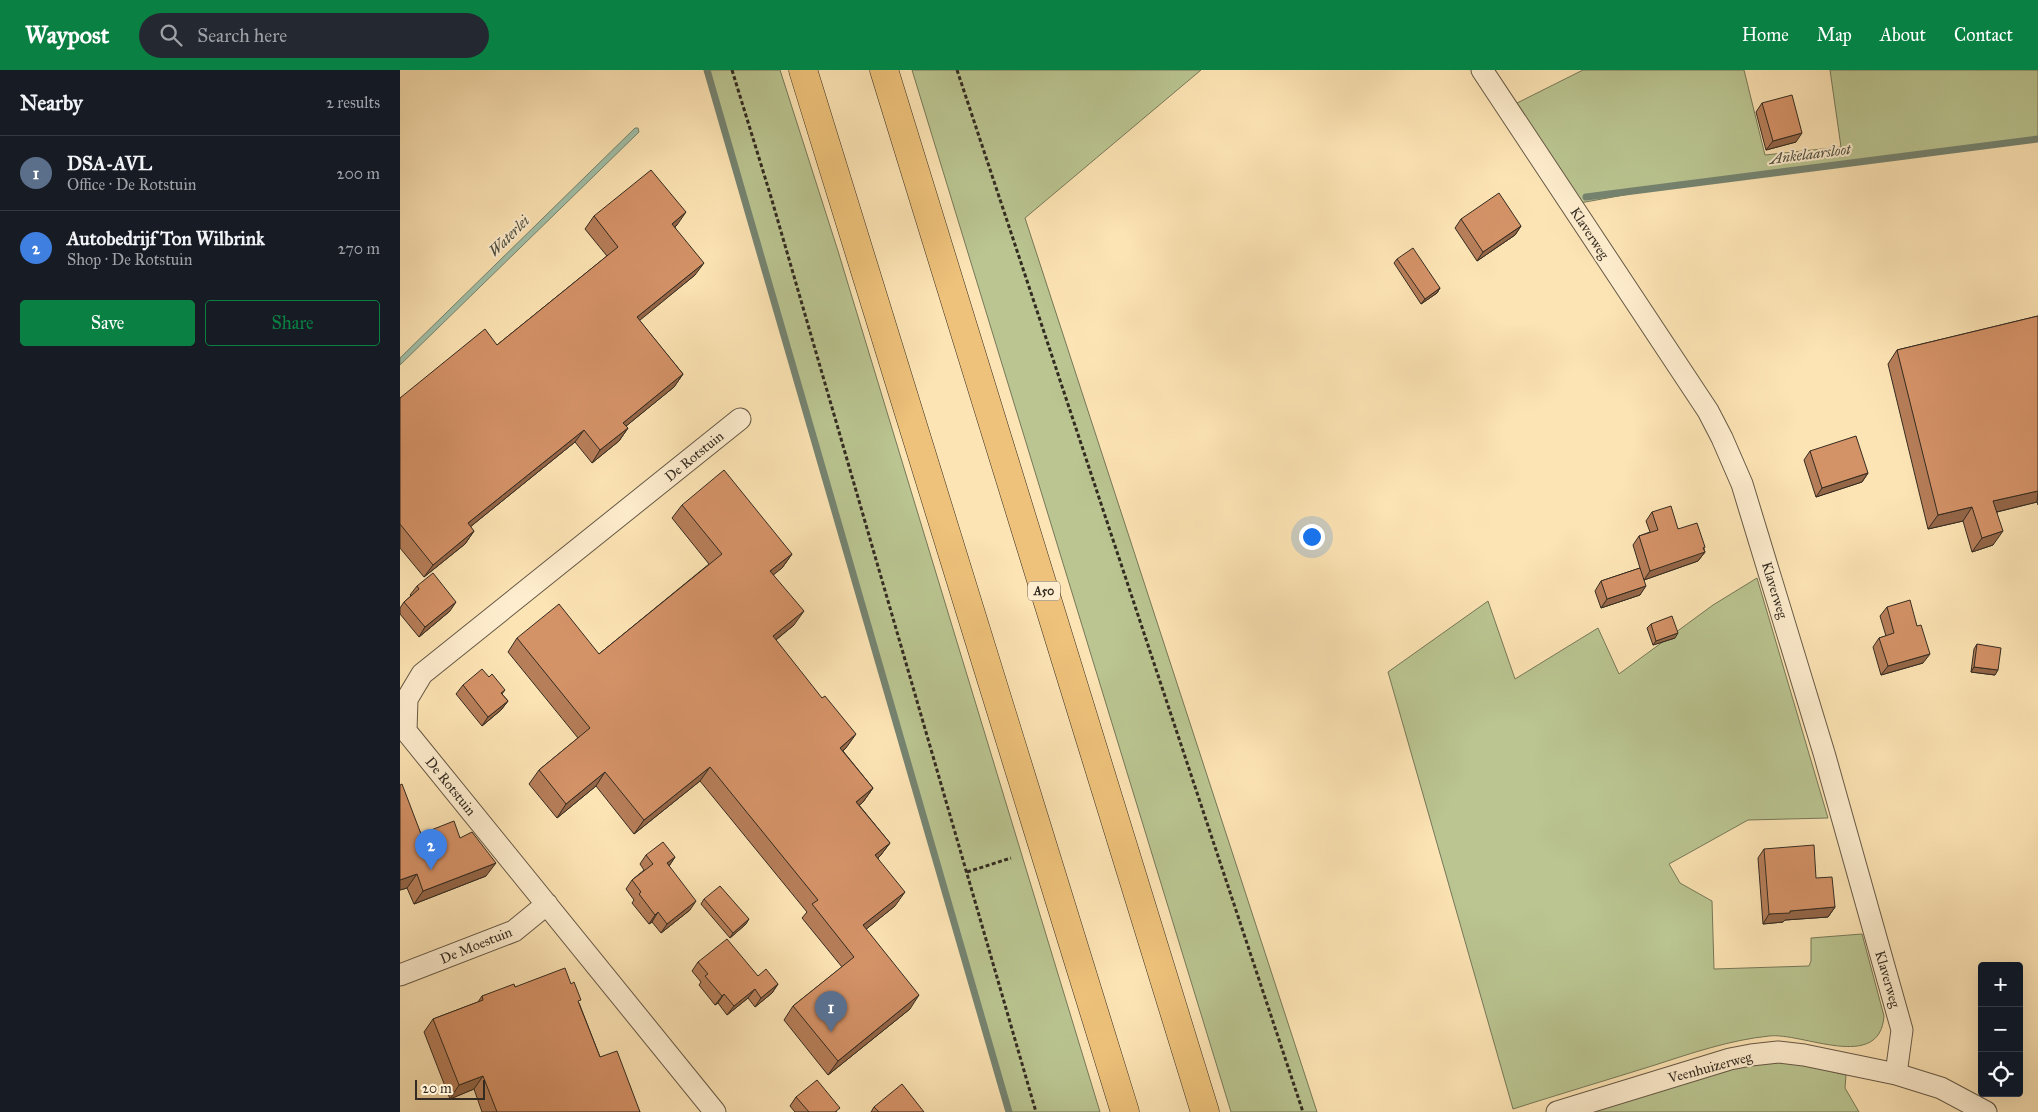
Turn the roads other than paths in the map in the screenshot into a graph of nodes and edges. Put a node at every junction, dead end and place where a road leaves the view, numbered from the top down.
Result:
1 (803, 70) edge
2 (884, 70) edge
3 (1482, 70) edge
4 (740, 419) dead end
5 (547, 904) junction
6 (400, 975) edge
7 (1896, 1074) junction
8 (715, 1112) edge
9 (1125, 1112) edge
10 (1205, 1112) edge
11 (1556, 1112) edge
12 (1986, 1112) edge

1 - 9 highway
2 - 10 highway, A50
3 - 7 street, Klaverweg
4 - 5 street, De Rotstuin
5 - 6 street, De Moestuin
5 - 8 street, De Rotstuin
7 - 11 street, Veenhuizerweg
7 - 12 street

